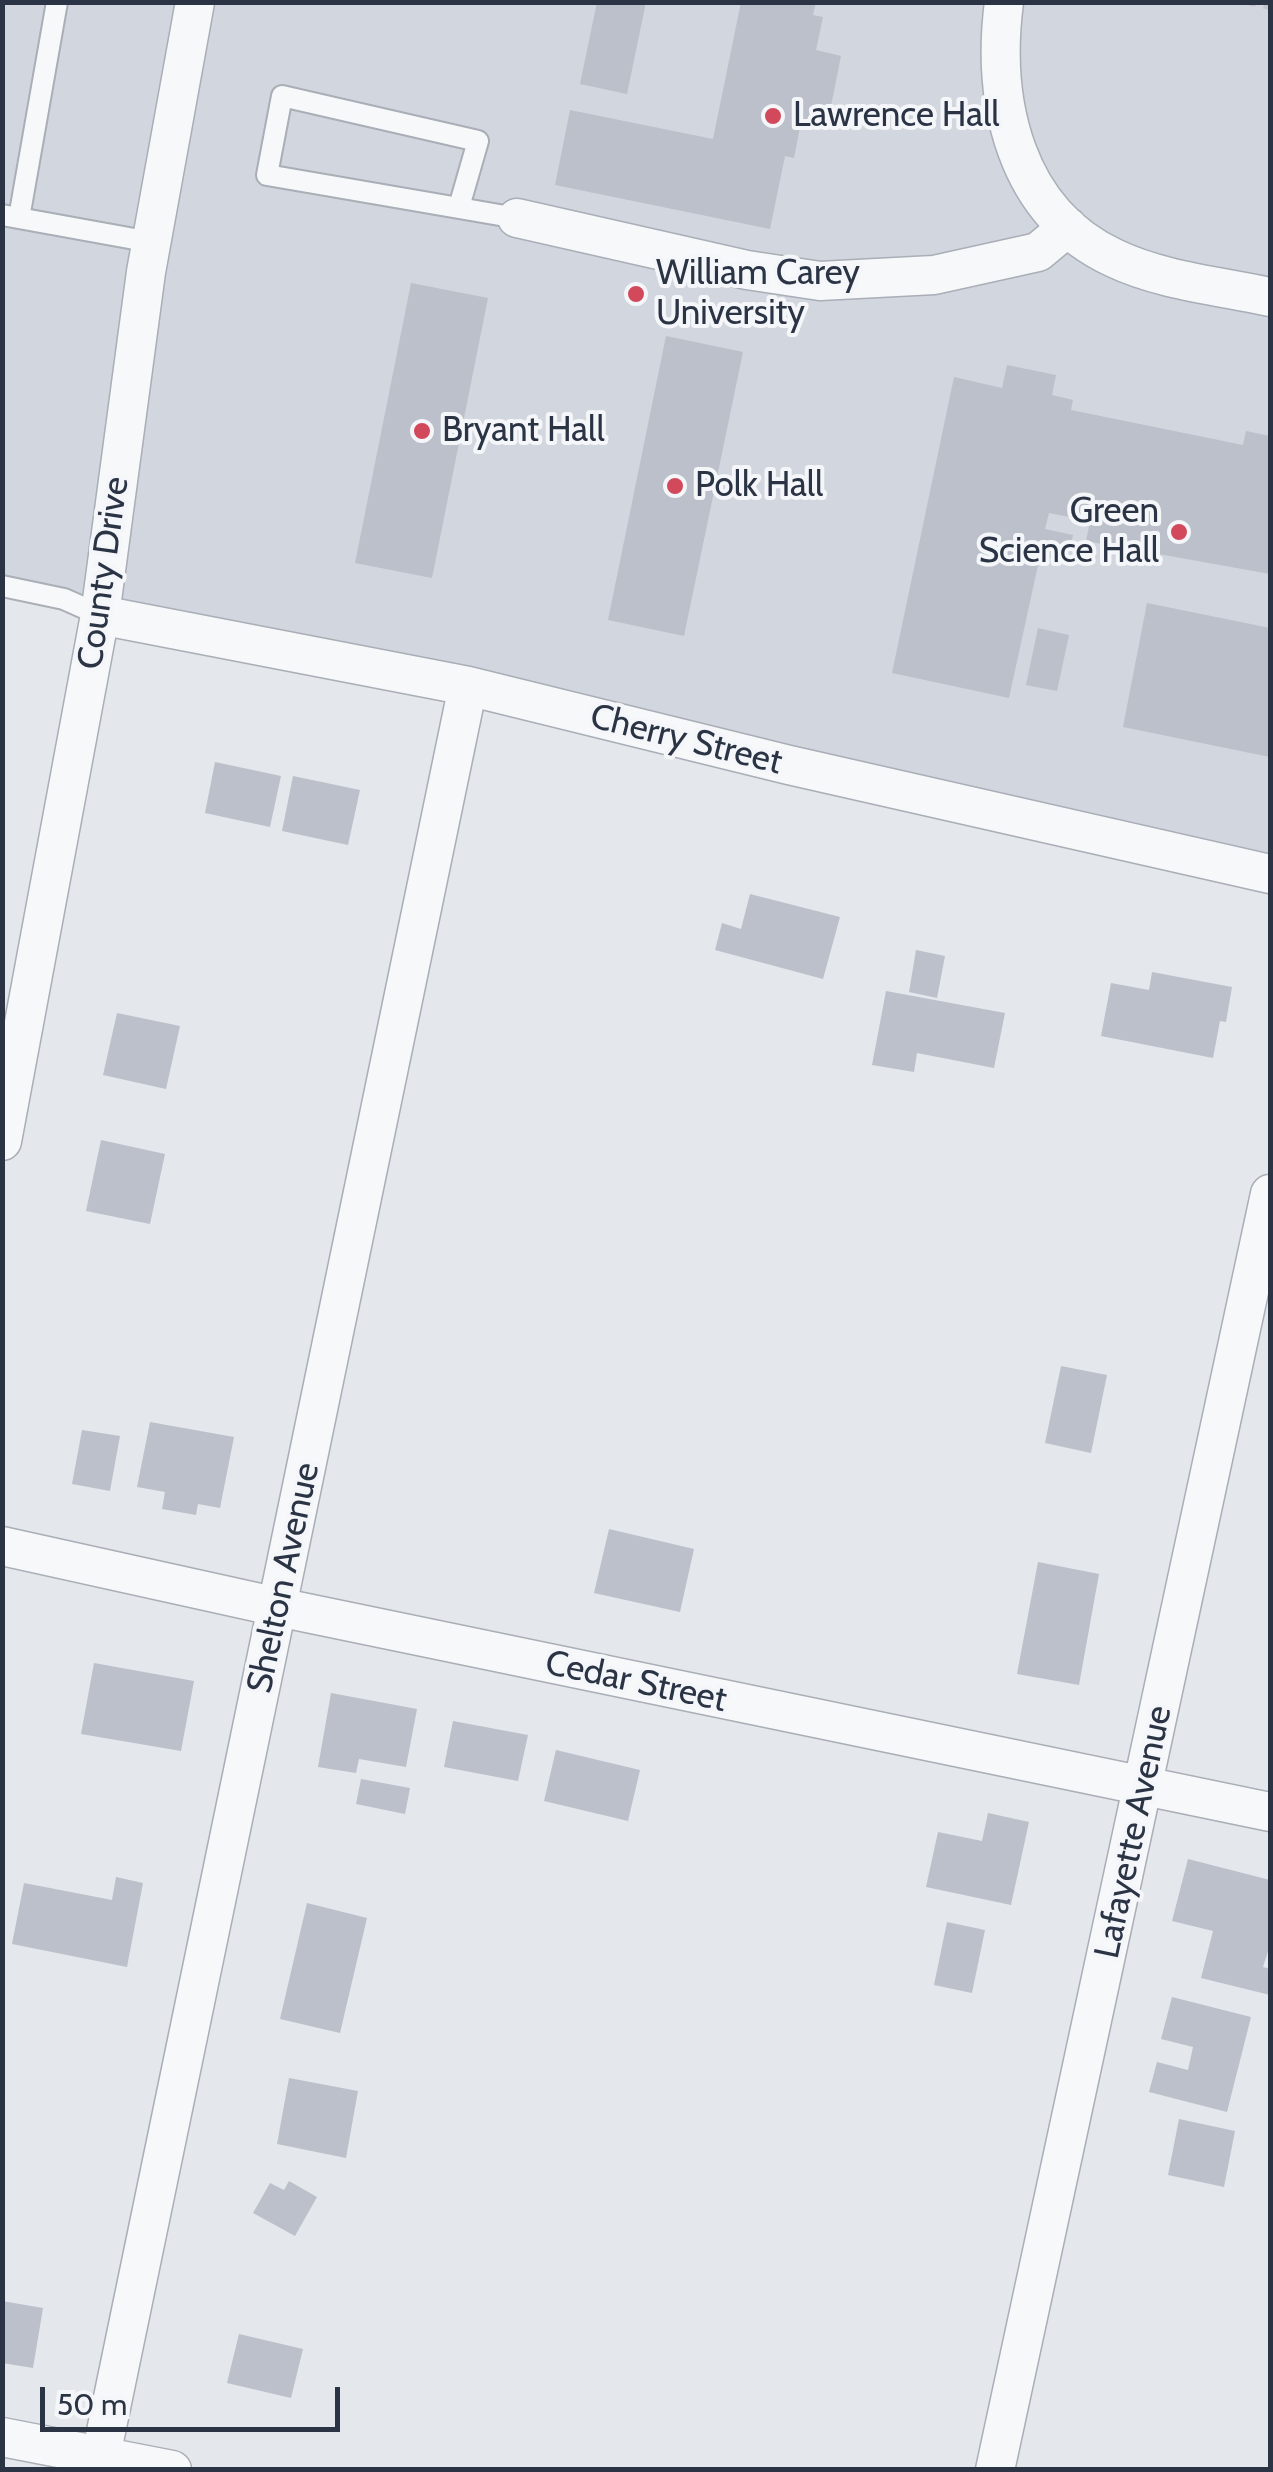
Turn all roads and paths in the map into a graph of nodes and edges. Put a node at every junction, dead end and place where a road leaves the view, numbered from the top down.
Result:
1 (57, 2) edge
2 (1004, 2) edge
3 (1248, 2) edge
4 (191, 3) edge
5 (1270, 7) edge
6 (460, 207) junction
7 (11, 216) edge
8 (517, 218) joint
9 (1068, 226) junction
10 (151, 242) junction
11 (1270, 297) edge
12 (2, 586) edge
13 (100, 615) junction
14 (468, 686) junction
15 (1270, 874) edge
16 (2, 1141) edge
17 (1270, 1194) edge
18 (2, 1546) edge
19 (278, 1608) junction
20 (1144, 1787) junction
21 (1270, 1812) edge
22 (2, 2436) edge
23 (100, 2462) edge
24 (172, 2470) edge
25 (995, 2470) edge

1 - 7 lane
2 - 9 street
3 - 5 path
4 - 10 street, County Drive
6 - 6 lane
6 - 8 lane
7 - 10 lane
8 - 9 street
9 - 11 street
10 - 13 street, County Drive
12 - 13 lane
13 - 14 street, Cherry Street
13 - 16 street, County Drive
14 - 15 street, Cherry Street
14 - 19 street, Shelton Avenue
17 - 20 street, Lafayette Avenue
18 - 19 street, Cedar Street
19 - 20 street, Cedar Street
19 - 23 street, Shelton Avenue
20 - 21 street, Cedar Street
20 - 25 street, Lafayette Avenue
22 - 23 street
23 - 24 street

